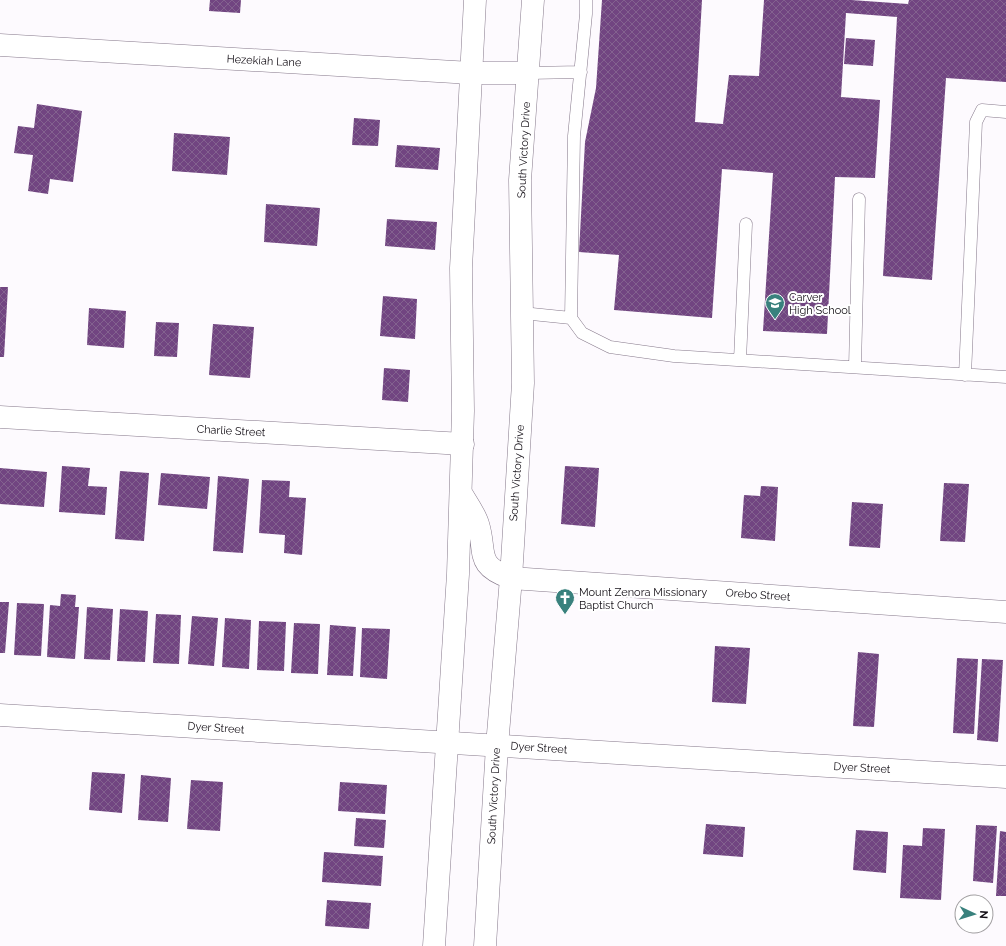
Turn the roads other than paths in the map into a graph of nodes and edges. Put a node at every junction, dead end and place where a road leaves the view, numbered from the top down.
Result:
1 (475, 0) edge
2 (533, 0) edge
3 (586, 0) edge
4 (0, 44) edge
5 (581, 72) junction
6 (471, 73) junction
7 (528, 73) junction
8 (1006, 112) edge
9 (859, 199) dead end
10 (746, 224) dead end
11 (522, 313) junction
12 (571, 318) junction
13 (740, 360) junction
14 (855, 368) junction
15 (965, 375) junction
16 (1006, 377) edge
17 (0, 417) edge
18 (462, 444) junction
19 (461, 494) junction
20 (511, 578) junction
21 (1006, 612) edge
22 (0, 715) edge
23 (447, 743) junction
24 (497, 746) junction
25 (1006, 776) edge
26 (434, 946) edge
27 (485, 946) edge

1 - 6 street
2 - 7 street, South Victory Drive
3 - 5 lane
4 - 6 street, Hezekiah Lane
5 - 7 lane
5 - 12 lane
6 - 7 street, Hezekiah Lane
6 - 18 street
7 - 11 street, South Victory Drive
8 - 15 lane
9 - 14 lane
10 - 13 lane
11 - 12 lane
11 - 20 street, South Victory Drive
12 - 13 lane
13 - 14 lane
14 - 15 lane
15 - 16 lane
17 - 18 street, Charlie Street
18 - 19 street
19 - 20 street, Orebo Street
19 - 23 street
20 - 21 street, Orebo Street
20 - 24 street, South Victory Drive
22 - 23 street, Dyer Street
23 - 24 street, Dyer Street
23 - 26 street
24 - 25 street, Dyer Street
24 - 27 street, South Victory Drive

